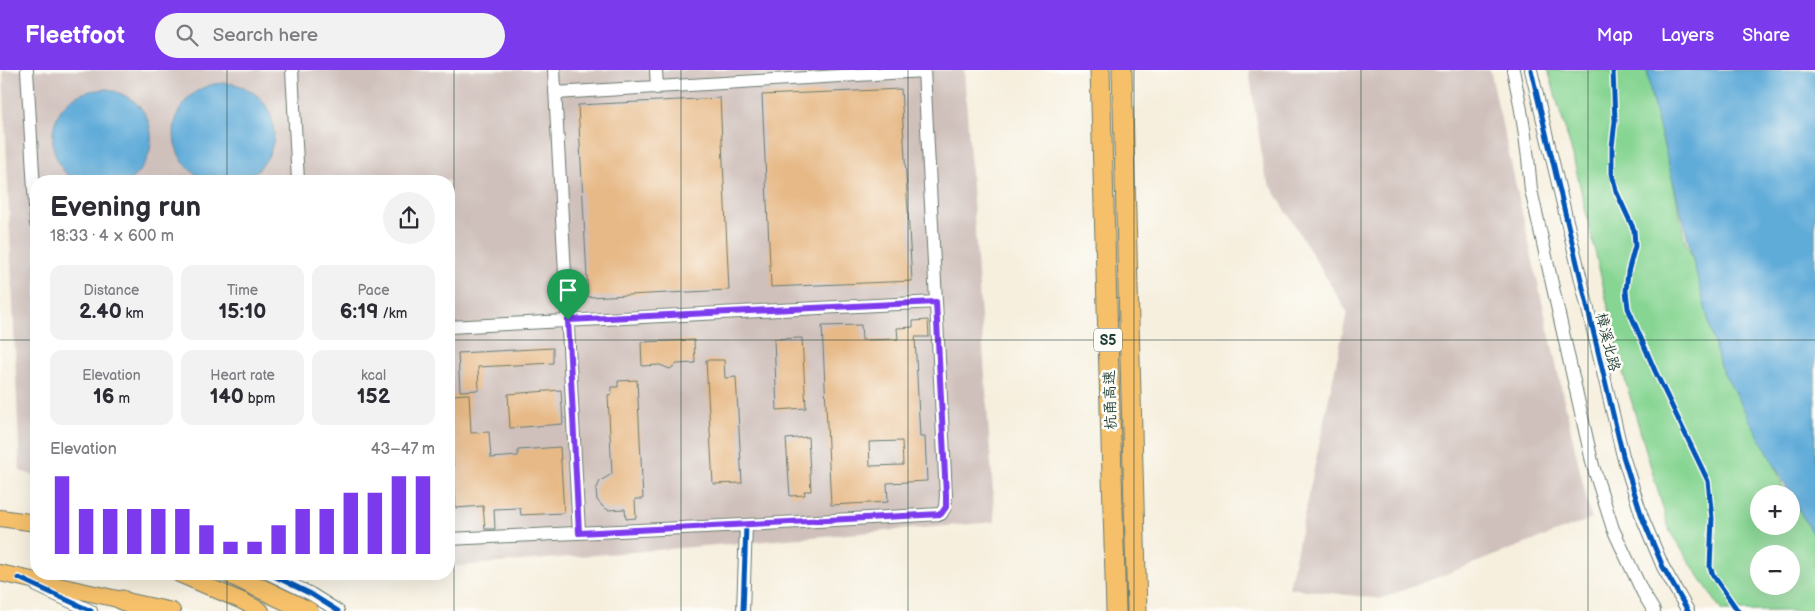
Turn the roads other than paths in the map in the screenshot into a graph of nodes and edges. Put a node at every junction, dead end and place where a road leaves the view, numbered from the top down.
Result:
1 (27, 70) edge
2 (292, 70) edge
3 (554, 70) edge
4 (656, 70) edge
5 (924, 70) edge
6 (1100, 70) edge
7 (1122, 70) edge
8 (1513, 70) edge
9 (1531, 70) edge
10 (657, 88) junction
11 (555, 93) junction
12 (33, 175) edge
13 (298, 175) edge
14 (936, 302) junction
15 (568, 320) junction
16 (455, 328) edge
17 (0, 518) edge
18 (30, 522) edge
19 (746, 525) junction
20 (579, 533) junction
21 (455, 540) edge
22 (0, 573) edge
23 (19, 578) junction
24 (193, 580) edge
25 (243, 580) edge
26 (282, 580) edge
27 (122, 600) junction
28 (91, 611) edge
29 (142, 611) edge
30 (172, 611) edge
31 (261, 611) edge
32 (308, 611) edge
33 (338, 611) edge
34 (742, 611) edge
35 (1116, 611) edge
36 (1137, 611) edge
37 (1654, 611) edge
38 (1688, 611) edge

1 - 12 street
2 - 13 street
3 - 11 street
4 - 10 street
5 - 10 street
5 - 14 street
6 - 35 highway, 杭甬高速 / S5
7 - 36 highway, 杭甬高速 / S5
8 - 37 street
9 - 38 street, 樟溪北路
10 - 11 street
11 - 15 street
14 - 15 street
14 - 19 street
15 - 16 street
15 - 20 street
17 - 18 main road
19 - 20 street
19 - 34 street
20 - 21 street
22 - 23 main road
23 - 27 main road
23 - 28 street
24 - 31 main road
25 - 32 highway
26 - 33 street
27 - 29 highway
27 - 30 main road

